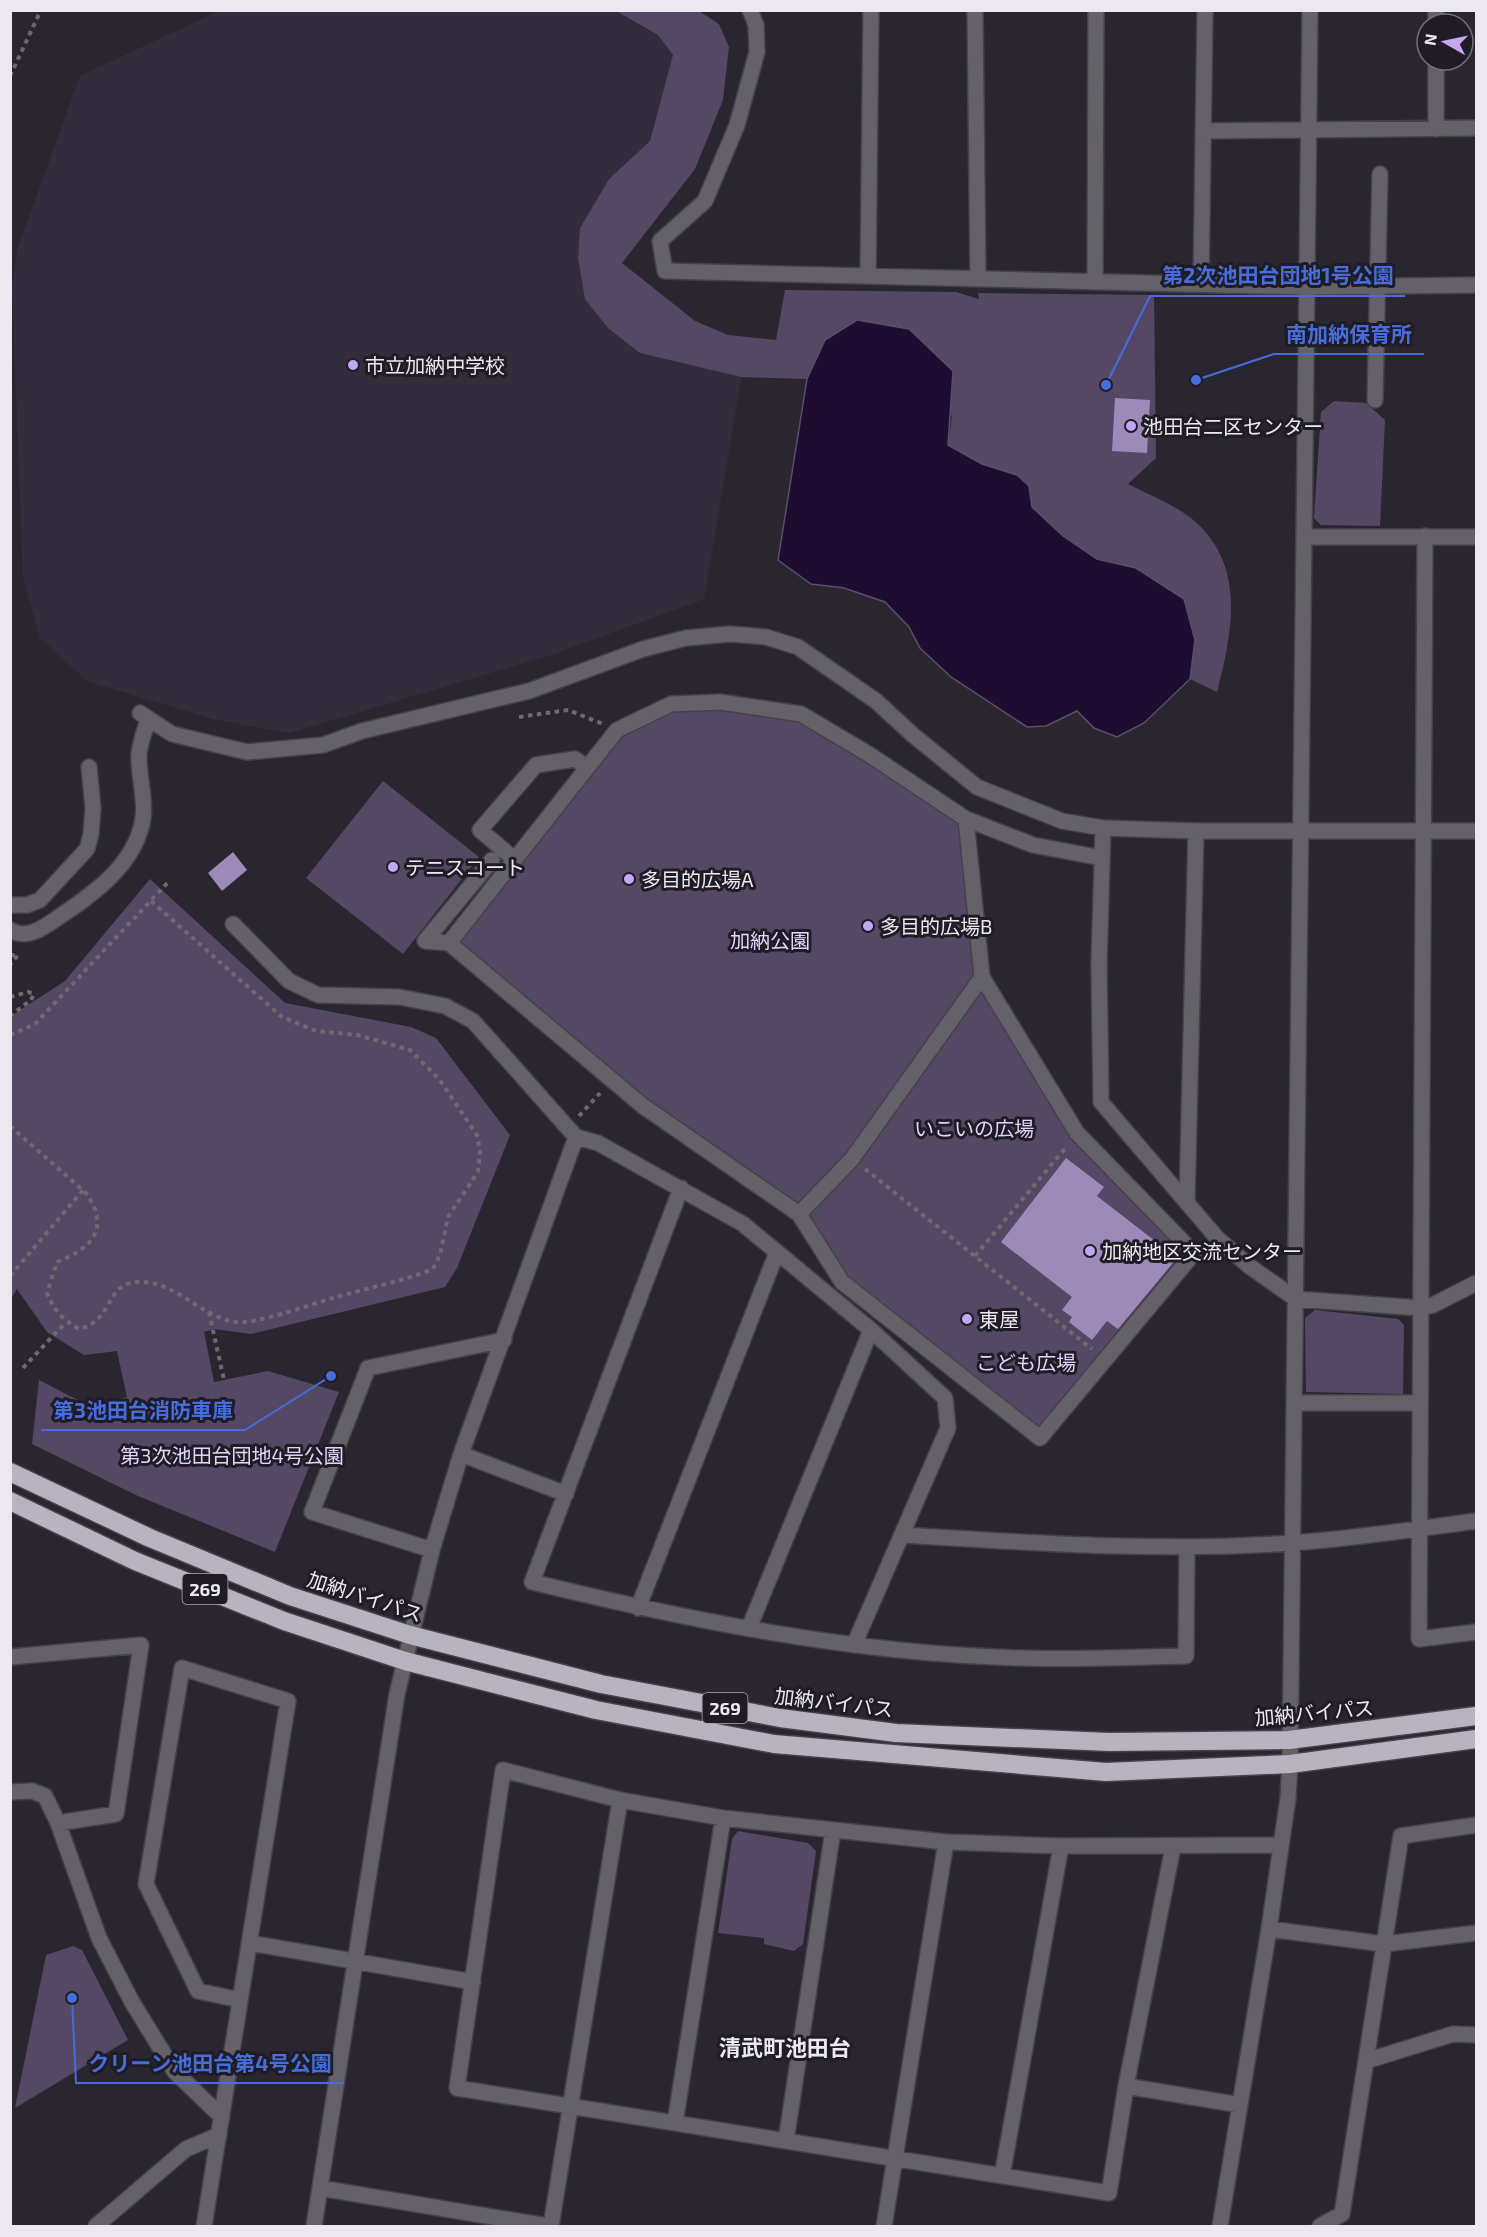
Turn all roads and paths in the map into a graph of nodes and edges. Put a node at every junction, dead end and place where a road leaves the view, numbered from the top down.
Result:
1 (41, 10) edge
2 (750, 10) edge
3 (870, 10) edge
4 (975, 10) edge
5 (1096, 10) edge
6 (1205, 10) edge
7 (1310, 10) edge
8 (1436, 72) edge
9 (10, 76) edge
10 (1476, 128) edge
11 (1436, 129) junction
12 (1309, 130) junction
13 (1203, 131) junction
14 (1380, 174) dead end
15 (868, 276) junction
16 (978, 279) junction
17 (1095, 282) junction
18 (1201, 284) junction
19 (1476, 285) edge
20 (1377, 286) junction
21 (1307, 287) junction
22 (1375, 400) dead end
23 (1425, 536) junction
24 (1304, 537) junction
25 (1476, 537) edge
26 (519, 717) dead end
27 (617, 730) junction
28 (89, 767) dead end
29 (587, 768) junction
30 (966, 819) junction
31 (1103, 828) junction
32 (1301, 830) junction
33 (1196, 831) junction
34 (1423, 831) junction
35 (1476, 831) edge
36 (1102, 858) junction
37 (492, 860) dead end
38 (514, 860) junction
39 (170, 880) dead end
40 (152, 901) junction
41 (10, 904) edge
42 (450, 911) junction
43 (464, 923) junction
44 (234, 924) dead end
45 (10, 930) edge
46 (449, 942) junction
47 (10, 955) edge
48 (10, 965) edge
49 (982, 977) junction
50 (10, 997) edge
51 (10, 1016) edge
52 (10, 1035) edge
53 (612, 1079) junction
54 (10, 1126) edge
55 (572, 1132) junction
56 (1077, 1133) junction
57 (852, 1159) junction
58 (681, 1188) junction
59 (83, 1190) junction
60 (1187, 1201) junction
61 (799, 1214) junction
62 (777, 1252) junction
63 (975, 1256) junction
64 (10, 1276) edge
65 (1476, 1283) edge
66 (1296, 1299) junction
67 (1420, 1308) junction
68 (209, 1312) junction
69 (66, 1322) junction
70 (871, 1330) junction
71 (504, 1340) junction
72 (1106, 1361) junction
73 (24, 1368) dead end
74 (224, 1380) dead end
75 (1294, 1403) junction
76 (1419, 1403) junction
77 (461, 1454) junction
78 (10, 1472) edge
79 (566, 1494) junction
80 (10, 1501) edge
81 (1476, 1521) edge
82 (1418, 1528) junction
83 (903, 1535) junction
84 (1292, 1543) junction
85 (1187, 1547) junction
86 (432, 1550) junction
87 (638, 1608) junction
88 (749, 1628) junction
89 (1476, 1632) edge
90 (410, 1635) junction
91 (854, 1645) junction
92 (10, 1657) edge
93 (405, 1661) junction
94 (1476, 1716) edge
95 (1476, 1739) edge
96 (1289, 1740) junction
97 (1290, 1764) junction
98 (10, 1792) edge
99 (620, 1800) junction
100 (723, 1818) junction
101 (58, 1823) junction
102 (1476, 1825) edge
103 (833, 1830) junction
104 (946, 1842) junction
105 (1281, 1845) junction
106 (1061, 1846) junction
107 (1173, 1847) junction
108 (1269, 1929) junction
109 (1476, 1934) edge
110 (250, 1943) junction
111 (1384, 1944) junction
112 (356, 1962) junction
113 (473, 1982) junction
114 (240, 2000) junction
115 (1476, 2035) edge
116 (1366, 2061) junction
117 (1126, 2086) junction
118 (1240, 2105) junction
119 (570, 2106) junction
120 (222, 2117) junction
121 (675, 2123) junction
122 (219, 2135) junction
123 (786, 2141) junction
124 (895, 2159) junction
125 (1002, 2176) junction
126 (320, 2188) junction
127 (96, 2226) edge
128 (204, 2226) edge
129 (314, 2226) edge
130 (549, 2226) edge
131 (884, 2226) edge
132 (1220, 2226) edge
133 (1320, 2226) edge

1 - 9 path
2 - 15 street
3 - 15 street
4 - 16 street
5 - 17 street
6 - 13 street
7 - 12 street
8 - 11 street
10 - 11 street
11 - 12 street
12 - 13 street
12 - 21 street
13 - 18 street
14 - 20 street
15 - 16 street
16 - 17 street
17 - 18 street
18 - 21 street
19 - 20 street
20 - 21 street
20 - 22 street
21 - 24 street
23 - 24 street
23 - 25 street
23 - 34 street
24 - 32 street
26 - 27 path
27 - 29 street
27 - 30 street
28 - 41 street
29 - 38 street
29 - 38 street
30 - 36 street
30 - 49 street
31 - 33 street
31 - 36 street
31 - 45 street
32 - 33 street
32 - 34 street
32 - 66 street
33 - 60 street
34 - 35 street
34 - 67 street
36 - 60 street
37 - 42 street
38 - 43 street
39 - 40 path
40 - 52 path
40 - 68 path
42 - 43 street
42 - 46 street
43 - 46 street
44 - 55 street
46 - 53 street
47 - 48 path
49 - 56 street
49 - 57 street
50 - 51 path
53 - 55 path
53 - 61 street
54 - 59 path
55 - 58 street
55 - 71 street
56 - 63 path
56 - 72 street
57 - 61 street
57 - 63 path
58 - 62 street
58 - 79 street
59 - 64 path
59 - 69 path
60 - 66 street
61 - 72 street
62 - 70 street
62 - 87 street
63 - 72 path
65 - 67 street
66 - 67 street
66 - 75 street
67 - 76 street
68 - 69 path
68 - 74 path
69 - 73 path
70 - 83 street
70 - 88 street
71 - 77 street
71 - 86 street
75 - 76 street
75 - 84 street
76 - 82 street
77 - 79 street
77 - 86 street
78 - 90 highway, 加納バイパス / 269
79 - 87 street
80 - 93 highway, 269
81 - 82 street
82 - 84 street
82 - 89 street
83 - 85 street
83 - 91 street
84 - 85 street
84 - 96 street
85 - 91 street
86 - 90 street
87 - 88 street
88 - 91 street
90 - 93 street
90 - 96 highway, 加納バイパス / 269
92 - 101 street
93 - 97 highway, 269
93 - 112 street
94 - 96 highway, 加納バイパス / 269
95 - 97 highway, 269
96 - 97 street
97 - 105 street
98 - 101 street
99 - 100 street
99 - 113 street
99 - 119 street
100 - 103 street
100 - 121 street
101 - 120 street
102 - 111 street
103 - 104 street
103 - 123 street
104 - 106 street
104 - 124 street
105 - 107 street
105 - 108 street
106 - 107 street
106 - 125 street
107 - 117 street
108 - 111 street
108 - 118 street
109 - 111 street
110 - 112 street
110 - 114 street
110 - 114 street
111 - 116 street
112 - 113 street
112 - 126 street
113 - 119 street
114 - 120 street
115 - 116 street
116 - 133 street
117 - 118 street
117 - 125 street
118 - 132 street
119 - 121 street
119 - 130 street
120 - 122 street
121 - 123 street
122 - 127 street
122 - 128 street
123 - 124 street
124 - 125 street
124 - 131 street
126 - 129 street
126 - 130 street

